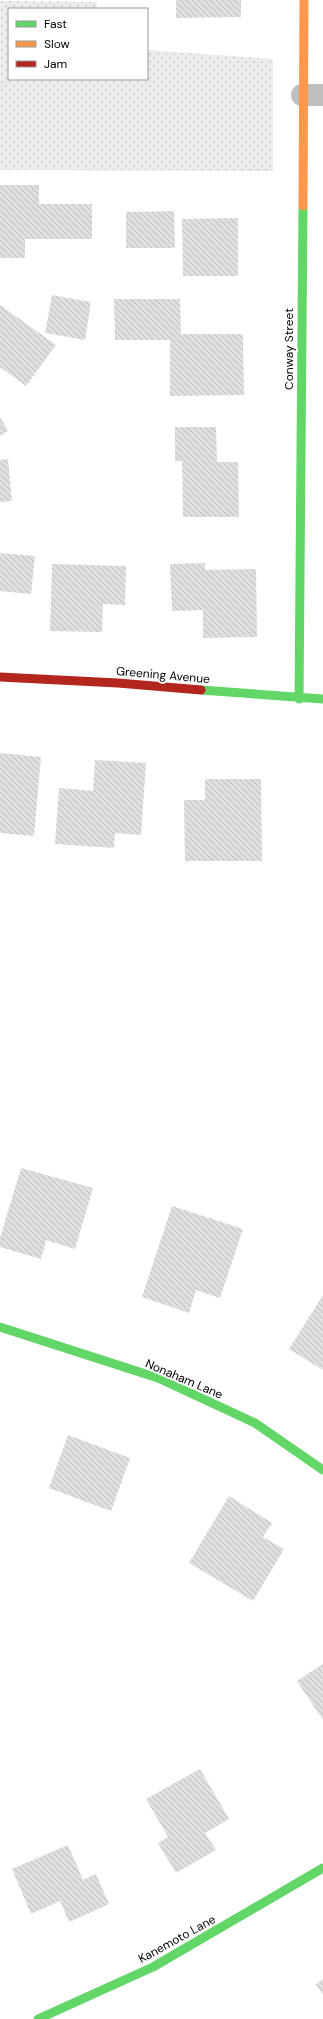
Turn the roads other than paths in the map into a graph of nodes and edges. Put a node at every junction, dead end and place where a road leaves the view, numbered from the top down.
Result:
1 (304, 0) edge
2 (313, 95) edge
3 (0, 676) edge
4 (299, 699) junction
5 (323, 699) edge
6 (0, 1328) edge
7 (323, 1470) edge
8 (323, 1868) edge
9 (38, 2019) edge

1 - 2 street, Conway Street
2 - 4 street, Conway Street
3 - 4 street, Greening Avenue
4 - 5 street, Greening Avenue
6 - 7 street, Nonaham Lane
8 - 9 street, Kanemoto Lane

